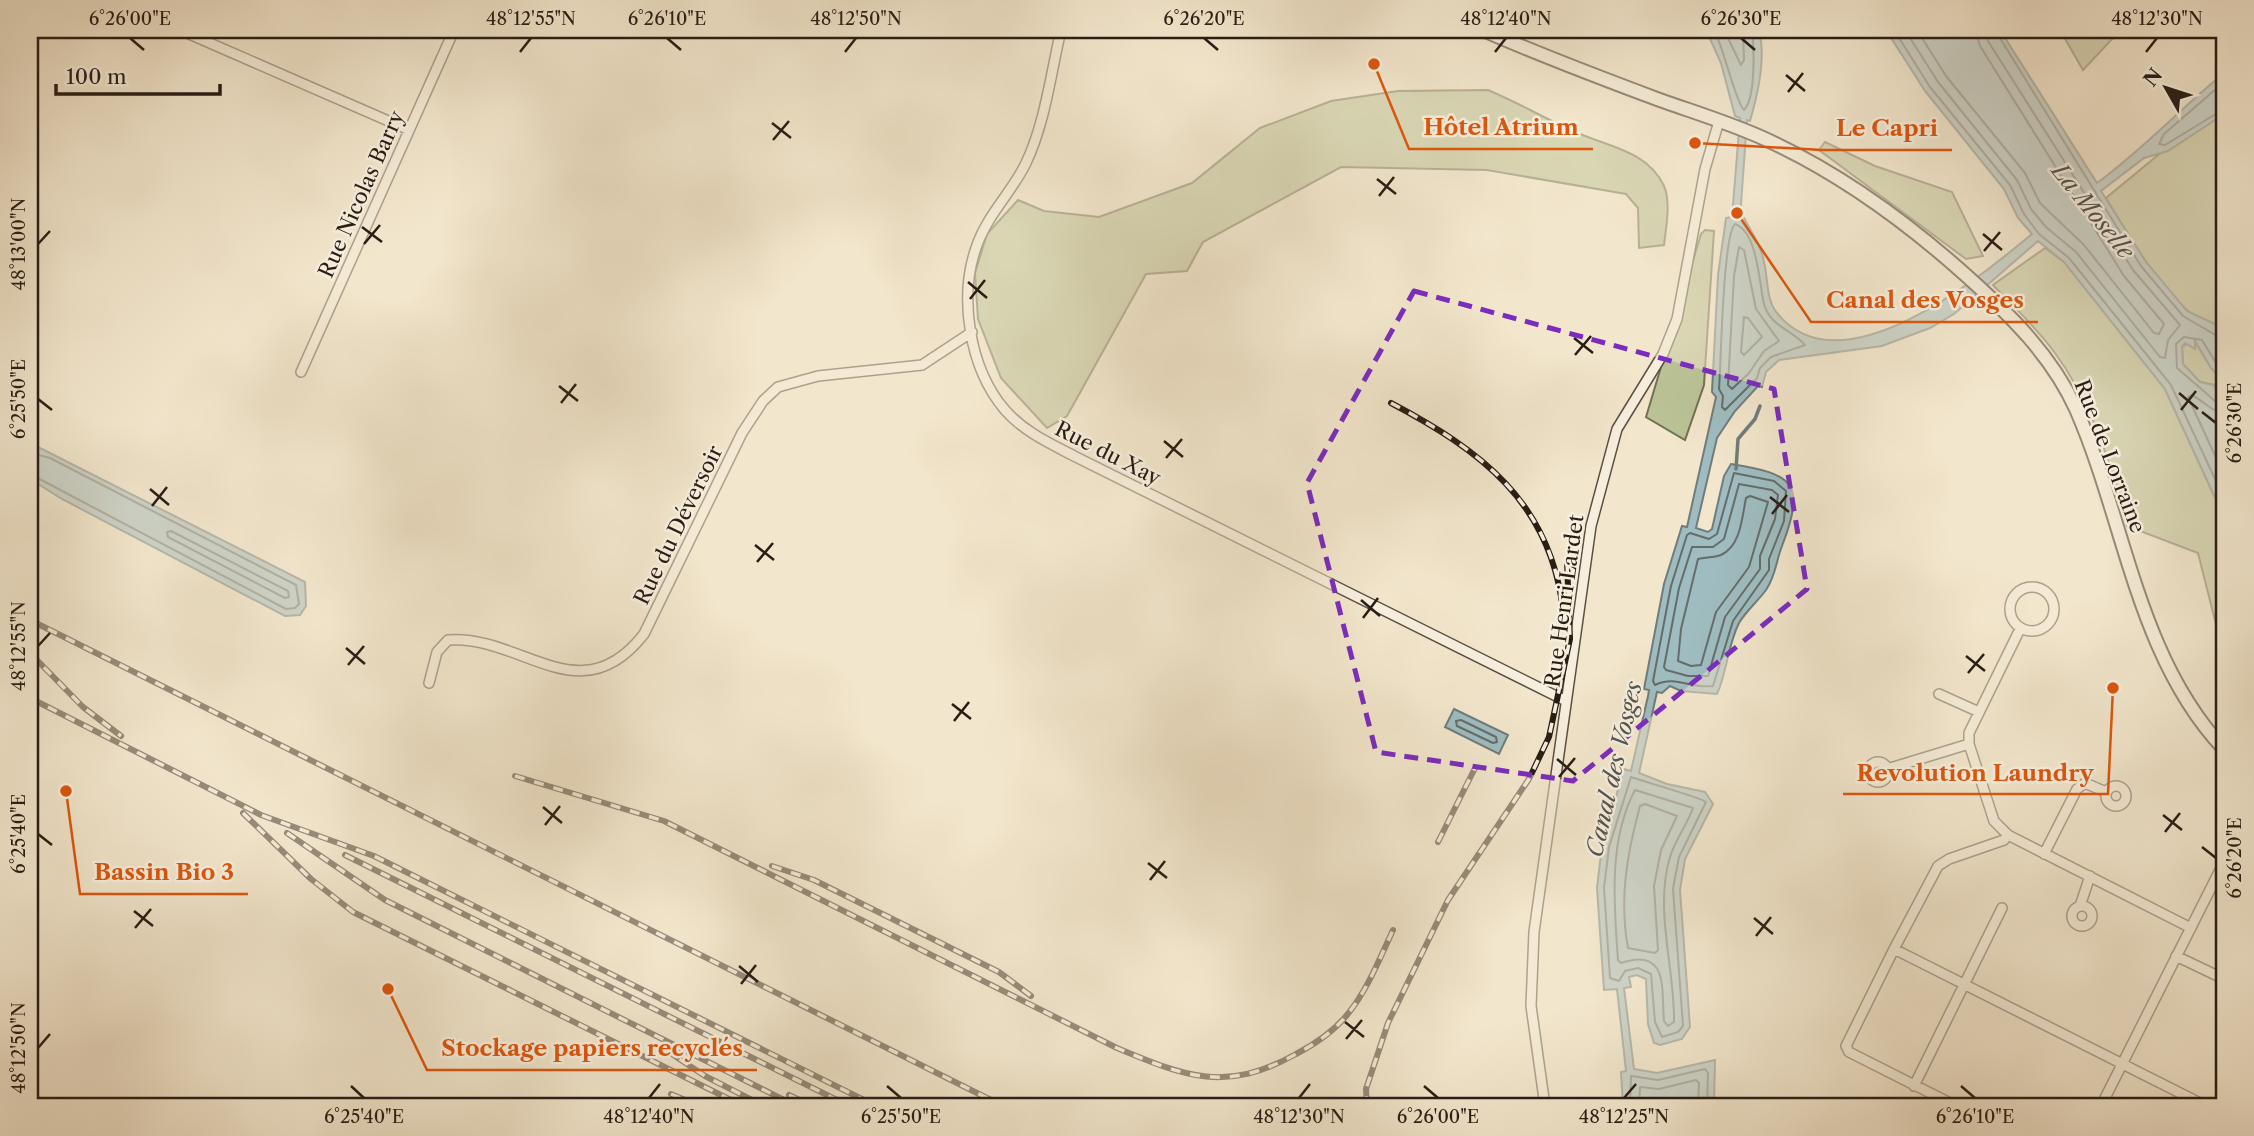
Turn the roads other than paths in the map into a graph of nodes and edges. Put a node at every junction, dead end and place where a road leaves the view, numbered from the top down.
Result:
1 (180, 30) edge
2 (454, 30) edge
3 (1061, 30) edge
4 (1483, 30) edge
5 (1722, 122) junction
6 (409, 130) junction
7 (972, 332) junction
8 (301, 372) dead end
9 (2020, 629) junction
10 (429, 683) dead end
11 (1940, 694) dead end
12 (1566, 701) junction
13 (1979, 712) junction
14 (1969, 744) junction
15 (2224, 748) edge
16 (1887, 769) dead end
17 (2106, 792) dead end
18 (2008, 835) junction
19 (2043, 854) junction
20 (2224, 862) edge
21 (2090, 876) junction
22 (2080, 906) dead end
23 (2002, 908) dead end
24 (2191, 928) junction
25 (1894, 948) junction
26 (2176, 956) junction
27 (2224, 979) edge
28 (1965, 984) junction
29 (2123, 1062) junction
30 (1914, 1086) junction
31 (1545, 1106) edge
32 (1956, 1106) edge
33 (2101, 1106) edge
34 (2206, 1106) edge

1 - 6 street
2 - 6 street, Rue Nicolas Barry
3 - 7 street, Rue du Xay
4 - 5 main road
5 - 12 street, Rue Henri Lardet
5 - 15 main road, Rue de Lorraine
6 - 8 street, Rue Nicolas Barry
7 - 10 street, Rue du Déversoir
7 - 12 street, Rue du Xay
9 - 9 street
9 - 13 street
11 - 13 street
12 - 31 street, Rue Henri Lardet
13 - 14 street
14 - 16 street
14 - 18 street
17 - 19 street
18 - 19 street
18 - 25 street
19 - 21 street
20 - 24 street
21 - 22 street
21 - 24 street
23 - 28 street
24 - 26 street
25 - 28 street
25 - 30 street
26 - 27 street
26 - 29 street
28 - 29 street
28 - 30 street
29 - 33 street
29 - 34 street
30 - 32 street

